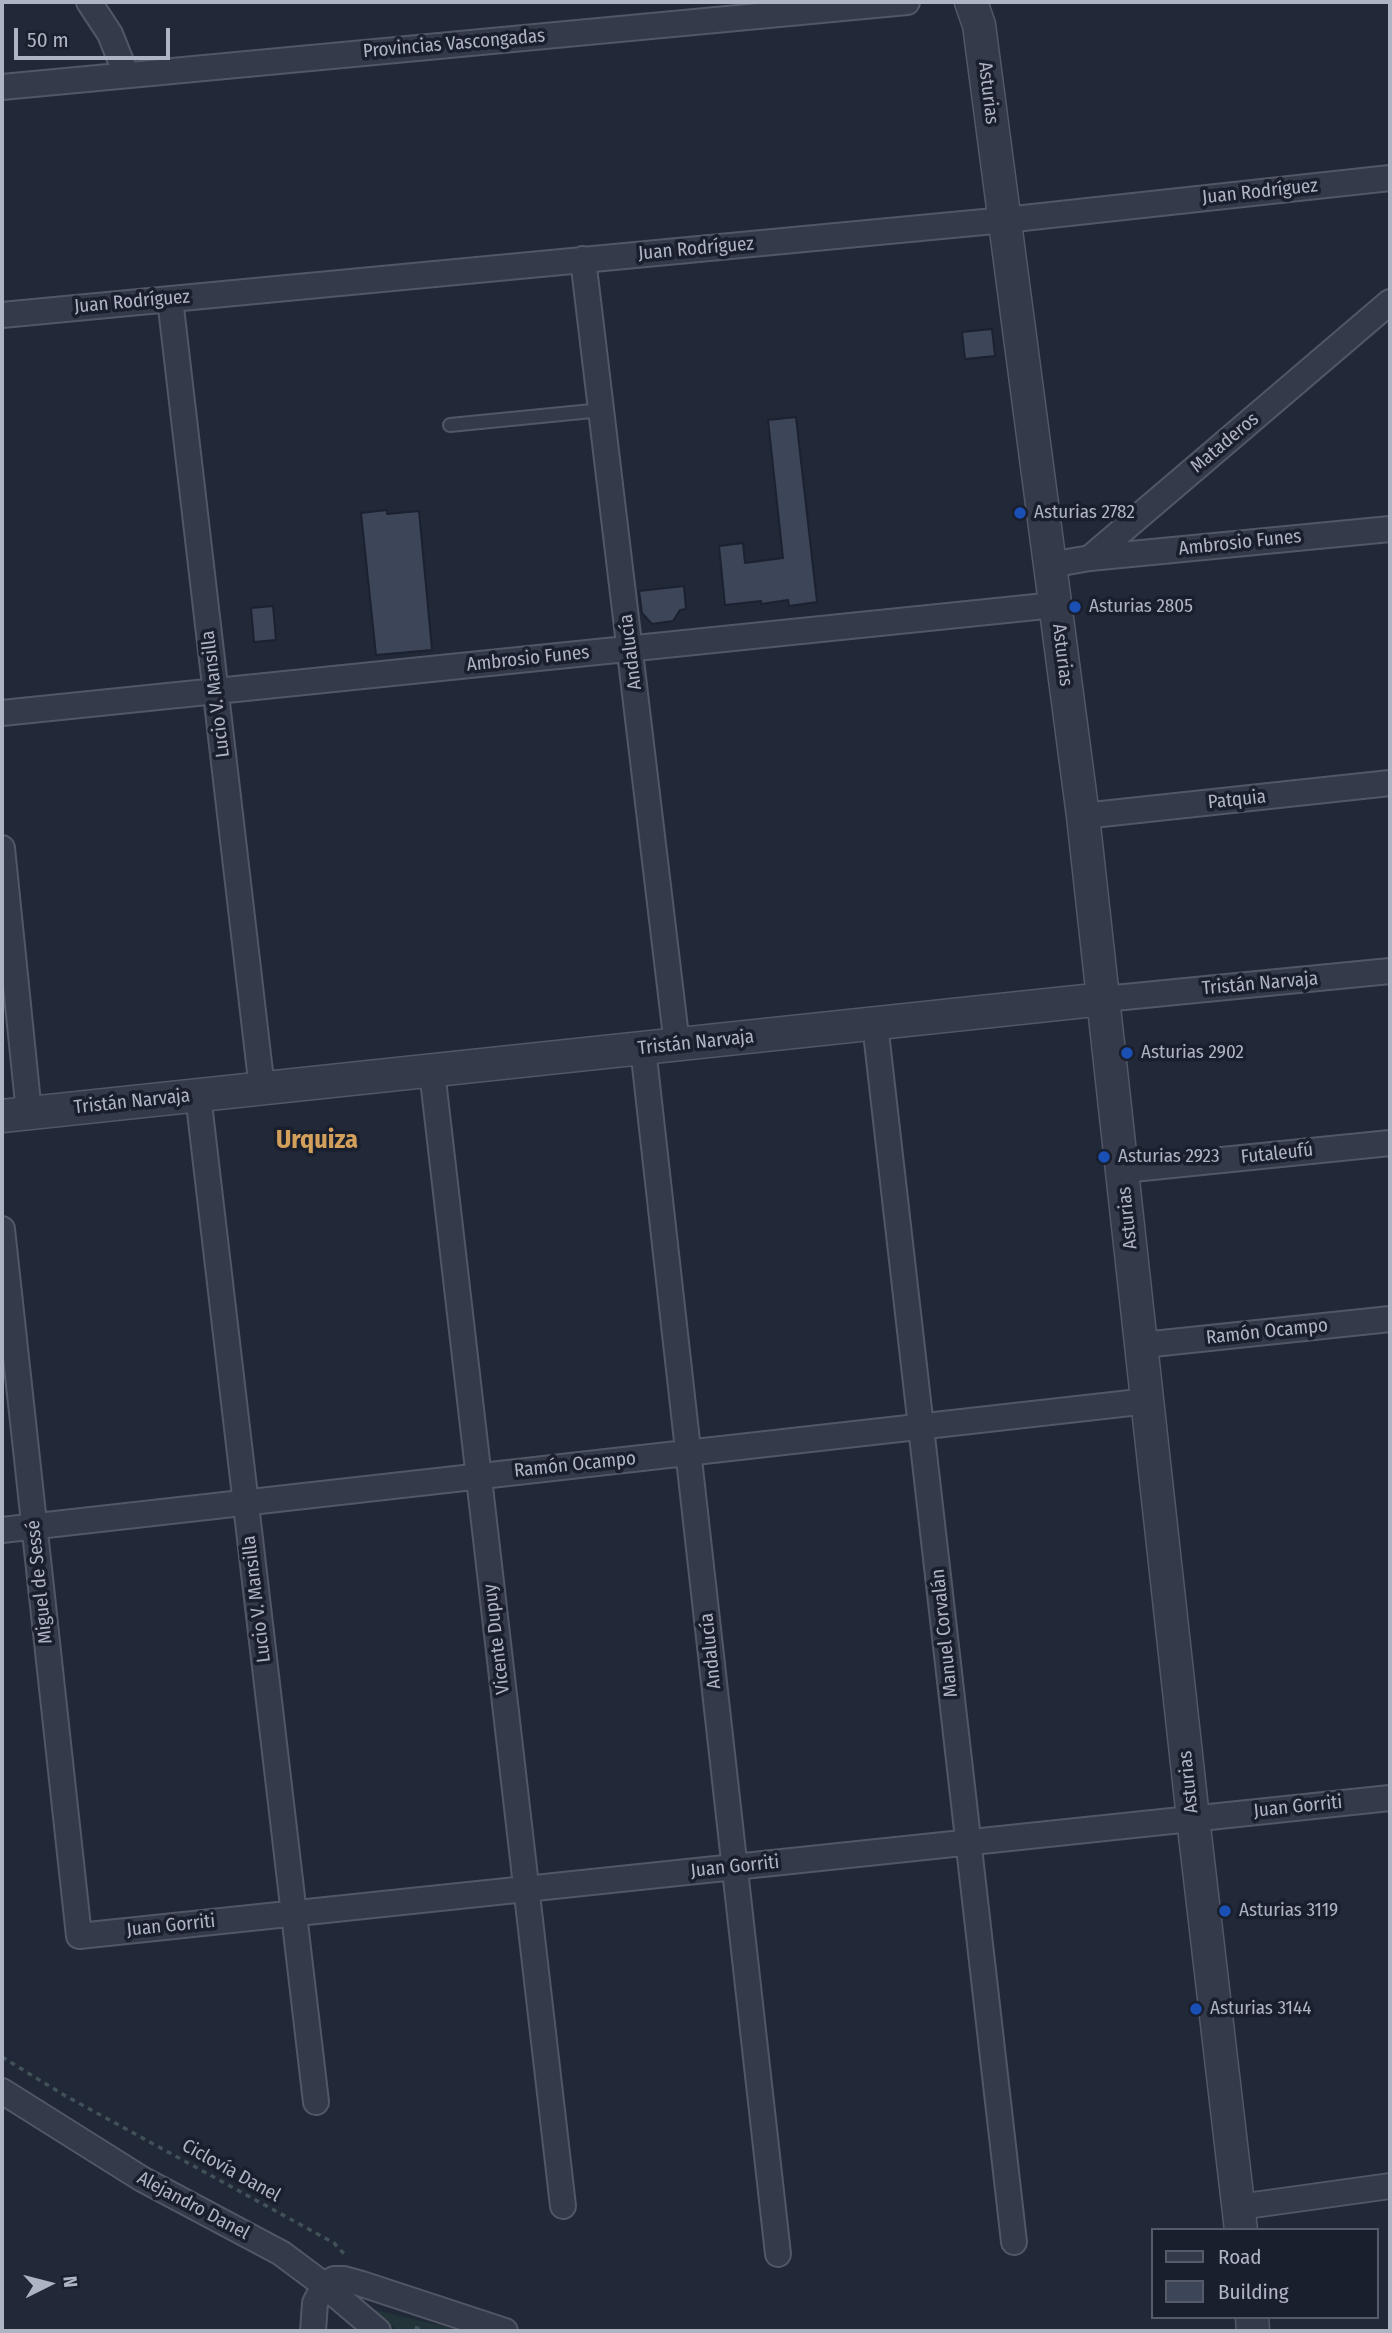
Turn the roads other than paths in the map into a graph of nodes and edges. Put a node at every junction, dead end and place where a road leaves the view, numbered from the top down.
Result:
1 (89, 2) edge
2 (907, 2) edge
3 (971, 2) edge
4 (126, 74) junction
5 (2, 87) edge
6 (1390, 178) edge
7 (1005, 219) junction
8 (583, 259) junction
9 (170, 299) junction
10 (1390, 302) edge
11 (2, 314) edge
12 (602, 410) junction
13 (450, 425) dead end
14 (1390, 529) edge
15 (1090, 558) junction
16 (1050, 565) junction
17 (1055, 605) junction
18 (631, 648) junction
19 (216, 691) junction
20 (2, 713) edge
21 (1390, 783) edge
22 (1083, 816) junction
23 (2, 848) edge
24 (1390, 971) edge
25 (1104, 999) junction
26 (876, 1024) junction
27 (677, 1045) junction
28 (643, 1048) junction
29 (432, 1071) junction
30 (262, 1089) junction
31 (198, 1095) junction
32 (16, 1114) edge
33 (1390, 1143) edge
34 (1123, 1170) junction
35 (2, 1228) edge
36 (1390, 1319) edge
37 (1143, 1345) junction
38 (1148, 1401) junction
39 (923, 1427) junction
40 (688, 1452) junction
41 (478, 1476) junction
42 (246, 1503) junction
43 (34, 1526) junction
44 (2, 1530) edge
45 (1390, 1798) edge
46 (1193, 1818) junction
47 (967, 1842) junction
48 (735, 1867) junction
49 (526, 1888) junction
50 (294, 1913) junction
51 (79, 1936) joint
52 (2, 2091) edge
53 (316, 2102) dead end
54 (1390, 2186) edge
55 (562, 2206) dead end
56 (1240, 2218) edge
57 (1014, 2242) dead end
58 (778, 2254) dead end
59 (324, 2285) junction
60 (313, 2331) edge
61 (378, 2331) edge
62 (505, 2331) edge

1 - 4 street
2 - 4 street, Provincias Vascongadas
3 - 7 street, Asturias
4 - 5 street, Provincias Vascongadas
6 - 7 street, Juan Rodríguez
7 - 8 street, Juan Rodríguez
7 - 16 street, Asturias
8 - 9 street, Juan Rodríguez
8 - 12 street, Andalucía
9 - 11 street, Juan Rodríguez
9 - 19 street, Lucio V. Mansilla
10 - 15 street, Mataderos
12 - 13 lane
12 - 18 street, Andalucía
14 - 15 street, Ambrosio Funes
15 - 16 street
16 - 17 street, Asturias
17 - 18 street, Ambrosio Funes
17 - 22 street, Asturias
18 - 19 street, Ambrosio Funes
18 - 27 street, Andalucía
19 - 20 street, Ambrosio Funes
19 - 30 street, Lucio V. Mansilla
21 - 22 street, Patquia
22 - 25 street, Asturias
23 - 32 street
24 - 25 street, Tristán Narvaja
25 - 26 street, Tristán Narvaja
25 - 34 street, Asturias
26 - 27 street, Tristán Narvaja
26 - 39 street, Manuel Corvalán
27 - 28 street, Tristán Narvaja
28 - 29 street, Tristán Narvaja
28 - 40 street, Andalucía
29 - 30 street, Tristán Narvaja
29 - 41 street, Vicente Dupuy
30 - 31 street, Tristán Narvaja
31 - 32 street, Tristán Narvaja
31 - 42 street, Lucio V. Mansilla
33 - 34 street, Futaleufú
34 - 37 street, Asturias
35 - 43 street, Miguel de Sessé
36 - 37 street, Ramón Ocampo
37 - 38 street, Asturias
38 - 39 street, Ramón Ocampo
38 - 46 street, Asturias
39 - 40 street, Ramón Ocampo
39 - 47 street, Manuel Corvalán
40 - 41 street, Ramón Ocampo
40 - 48 street, Andalucía
41 - 42 street, Ramón Ocampo
41 - 49 street, Vicente Dupuy
42 - 43 street, Ramón Ocampo
42 - 50 street, Lucio V. Mansilla
43 - 44 street, Ramón Ocampo
43 - 51 street, Miguel de Sessé
45 - 46 street, Juan Gorriti
46 - 47 street, Juan Gorriti
46 - 56 street, Asturias
47 - 48 street, Juan Gorriti
47 - 57 street, Manuel Corvalán
48 - 49 street, Juan Gorriti
48 - 58 street, Andalucía
49 - 50 street, Juan Gorriti
49 - 55 street, Vicente Dupuy
50 - 51 street, Juan Gorriti
50 - 53 street, Lucio V. Mansilla
52 - 59 street, Alejandro Danel
54 - 56 street
59 - 60 street
59 - 61 street, Alejandro Danel
59 - 62 street

